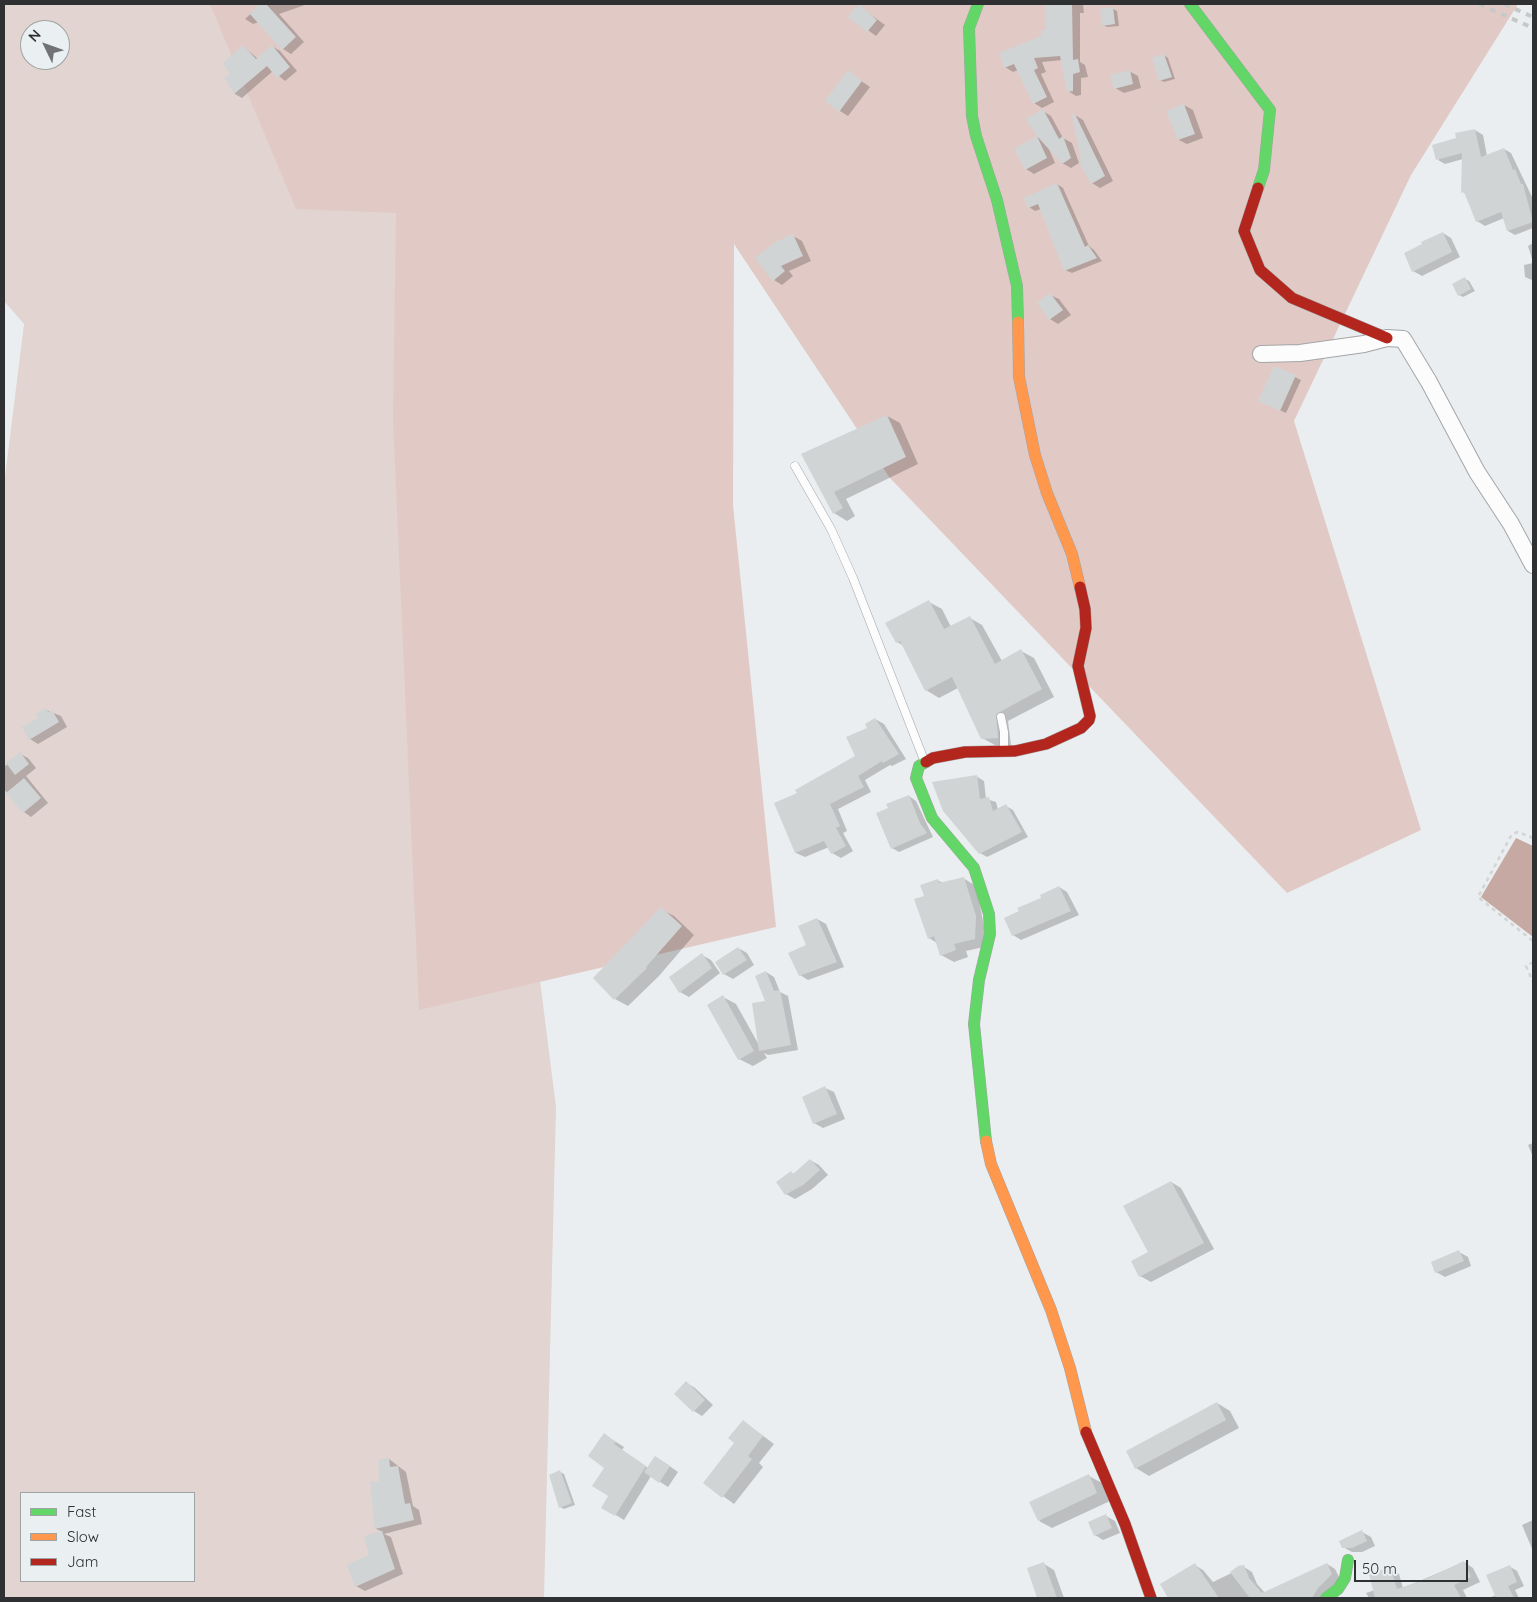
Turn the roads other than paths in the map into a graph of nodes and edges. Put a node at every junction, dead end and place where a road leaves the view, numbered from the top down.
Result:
1 (978, 4) edge
2 (1190, 4) edge
3 (1388, 338) junction
4 (1261, 354) dead end
5 (795, 466) dead end
6 (1533, 565) edge
7 (1001, 716) dead end
8 (1004, 752) junction
9 (925, 762) junction
10 (1348, 1560) dead end
11 (1151, 1598) edge
12 (1326, 1598) edge

1 - 8 street
2 - 3 street
3 - 4 street
3 - 6 street
5 - 9 lane
7 - 8 lane
8 - 9 street
9 - 11 street
10 - 12 street

